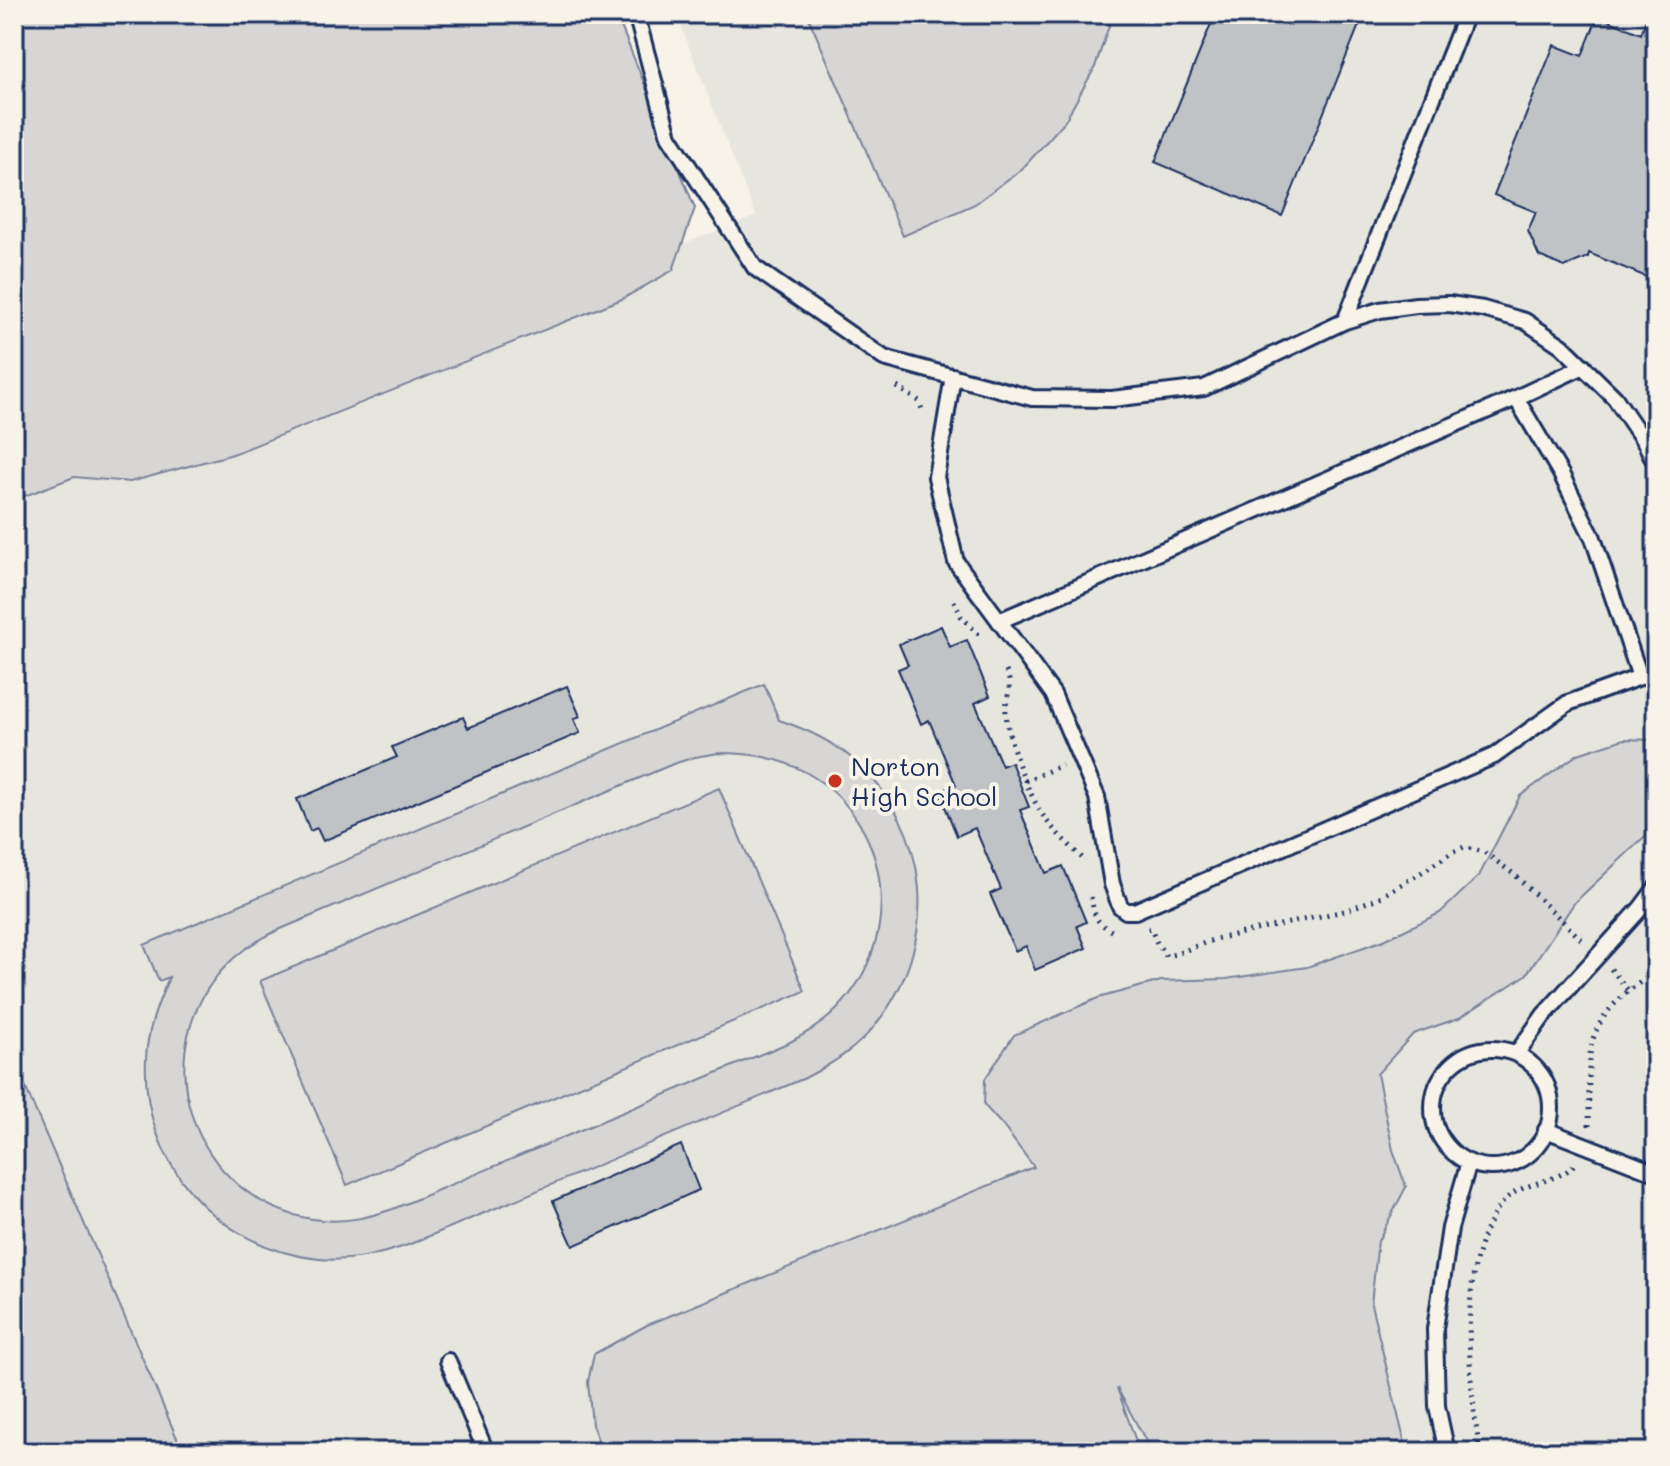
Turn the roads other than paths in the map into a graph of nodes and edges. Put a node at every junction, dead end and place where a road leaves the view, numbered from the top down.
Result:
1 (636, 14) edge
2 (1466, 14) edge
3 (1345, 321) junction
4 (1584, 366) junction
5 (953, 376) junction
6 (1516, 398) junction
7 (1656, 465) edge
8 (999, 621) junction
9 (1656, 676) edge
10 (1640, 677) junction
11 (1656, 888) edge
12 (1517, 1053) junction
13 (1546, 1130) junction
14 (1469, 1162) junction
15 (1656, 1173) edge
16 (448, 1361) dead end
17 (486, 1452) edge
18 (1447, 1452) edge

1 - 5 lane
2 - 3 lane
3 - 4 lane
3 - 5 lane
4 - 6 lane
4 - 7 lane
5 - 8 lane
6 - 8 lane
6 - 10 lane
8 - 10 lane
9 - 10 lane
11 - 12 lane
12 - 13 lane
12 - 14 lane
13 - 14 lane
13 - 15 lane
14 - 18 lane
16 - 17 lane

